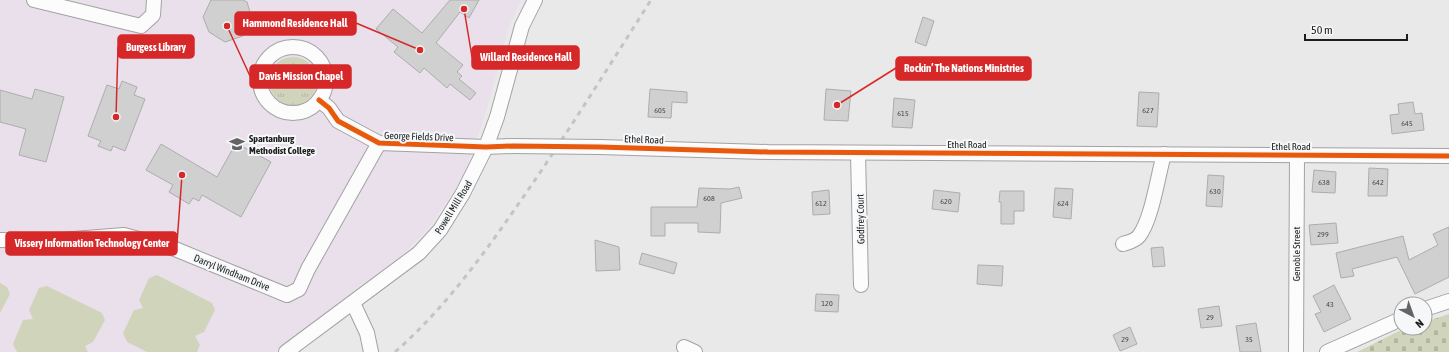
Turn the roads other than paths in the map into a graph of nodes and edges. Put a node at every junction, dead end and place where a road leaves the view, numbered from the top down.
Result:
1 (34, 0) edge
2 (154, 0) edge
3 (535, 0) edge
4 (319, 100) junction
5 (379, 143) junction
6 (486, 147) junction
7 (858, 152) junction
8 (1164, 154) junction
9 (1297, 155) junction
10 (1449, 156) edge
11 (0, 240) edge
12 (1123, 244) dead end
13 (861, 285) dead end
14 (1449, 301) edge
15 (353, 303) junction
16 (1433, 306) edge
17 (1393, 323) edge
18 (286, 352) edge
19 (370, 352) edge
20 (1296, 352) edge
21 (1327, 352) edge

1 - 2 street
3 - 6 street, Powell Mill Road
4 - 4 street
4 - 5 street, George Fields Drive
5 - 6 street, George Fields Drive
5 - 11 street, Darryl Windham Drive
6 - 7 street, Ethel Road, bridge
6 - 15 street, Powell Mill Road
7 - 8 street, Ethel Road
7 - 13 street, Godfrey Court
8 - 9 street, Ethel Road
8 - 12 street
9 - 10 street, Ethel Road
9 - 20 street, Genoble Street
14 - 16 street
15 - 18 street, Powell Mill Road
15 - 19 street
17 - 21 street

